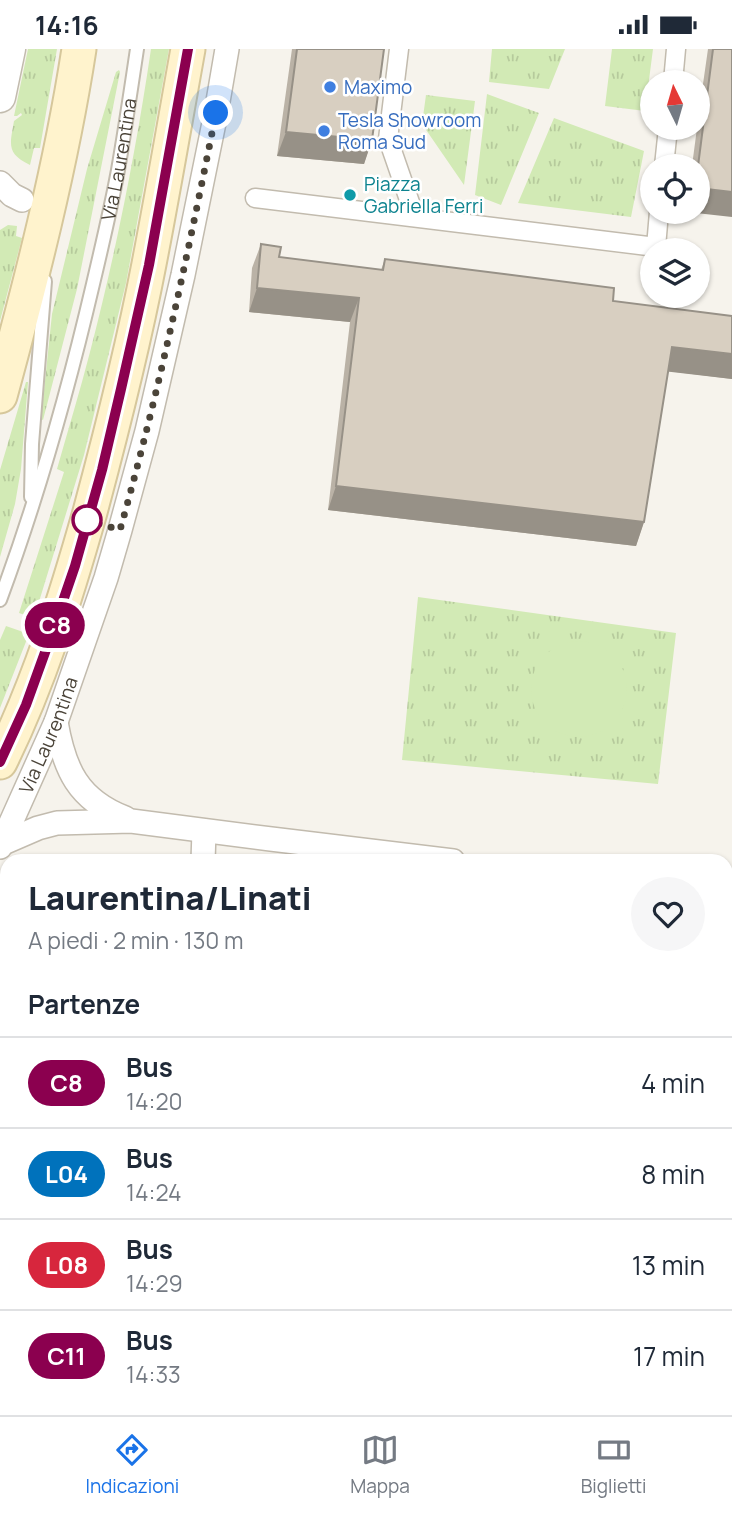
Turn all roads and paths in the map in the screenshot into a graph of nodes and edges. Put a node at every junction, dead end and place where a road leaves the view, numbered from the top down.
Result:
1 (10, 49) edge
2 (79, 49) edge
3 (87, 49) edge
4 (137, 49) edge
5 (188, 49) edge
6 (227, 49) edge
7 (399, 49) edge
8 (676, 49) edge
9 (674, 70) edge
10 (73, 85) junction
11 (0, 97) edge
12 (0, 183) edge
13 (255, 198) dead end
14 (0, 207) edge
15 (415, 217) junction
16 (46, 218) junction
17 (659, 224) edge
18 (0, 396) edge
19 (31, 513) junction
20 (0, 600) edge
21 (56, 722) junction
22 (0, 762) edge
23 (131, 821) junction
24 (204, 831) junction
25 (1, 846) edge
26 (203, 854) edge
27 (395, 854) edge

1 - 11 street
2 - 10 main road, Via Laurentina
3 - 10 lane, Via Laurentina
4 - 19 lane, Via Laurentina
5 - 22 main road, Via Laurentina
6 - 21 street, Via Laurentina
7 - 15 street
8 - 9 street
10 - 16 main road, Via Laurentina
12 - 14 street
13 - 15 street
15 - 17 street
16 - 18 main road, Via Laurentina
16 - 19 lane, Via Laurentina
19 - 20 lane, Via Laurentina
21 - 23 street
21 - 25 street, Via Laurentina
23 - 24 street
23 - 25 street
24 - 26 street
24 - 27 street

